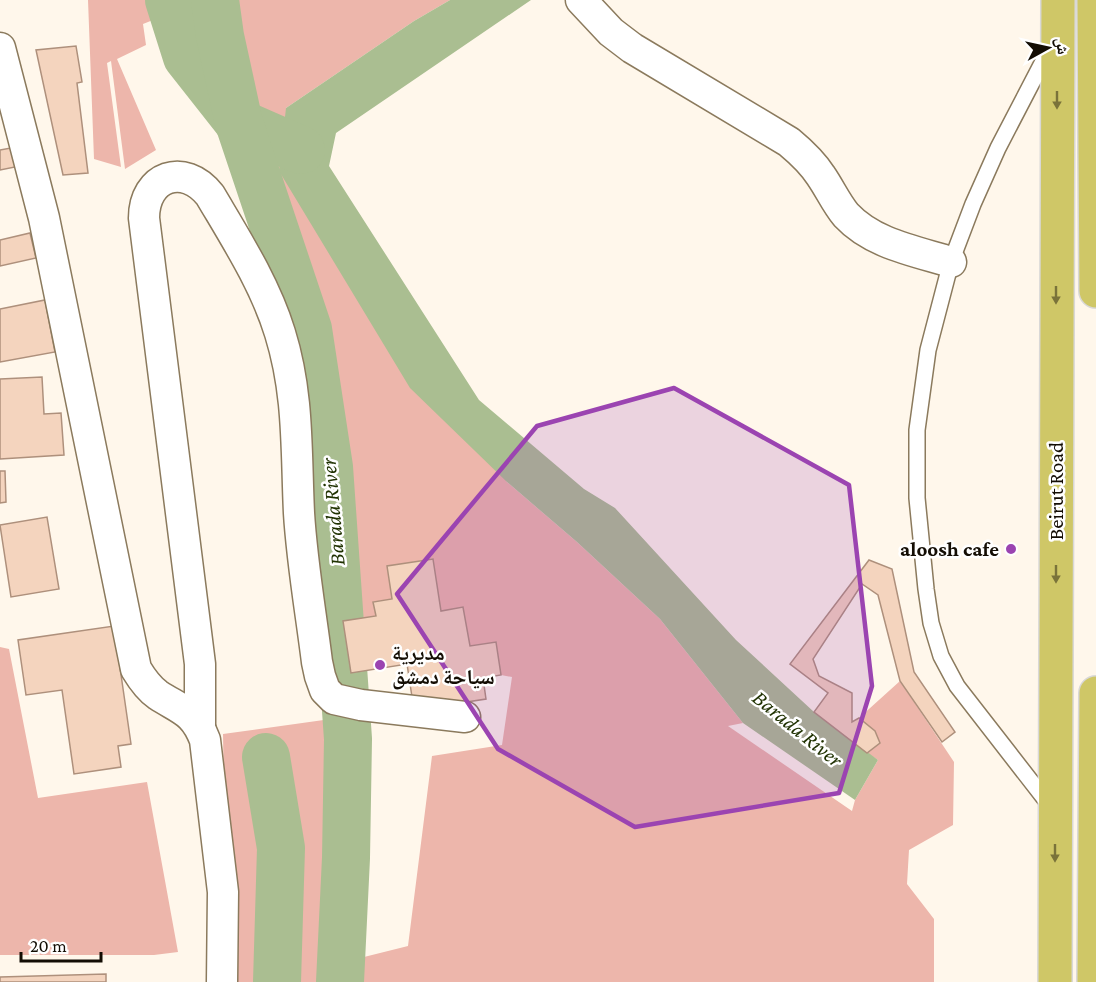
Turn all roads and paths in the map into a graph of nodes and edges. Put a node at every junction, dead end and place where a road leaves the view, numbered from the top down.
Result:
1 (581, 0) edge
2 (1058, 0) edge
3 (1094, 0) edge
4 (1058, 33) junction
5 (1, 57) edge
6 (951, 262) junction
7 (1096, 291) edge
8 (1096, 693) edge
9 (465, 717) dead end
10 (200, 727) junction
11 (1055, 812) junction
12 (222, 982) edge
13 (1055, 982) edge
14 (1094, 982) edge

1 - 6 street
2 - 4 main road, Beirut Road
3 - 7 main road
4 - 6 lane
4 -> 11 main road, Beirut Road
5 - 10 street
6 - 11 lane
8 - 14 main road
9 - 10 street
10 - 12 street
11 -> 13 main road, Beirut Road

